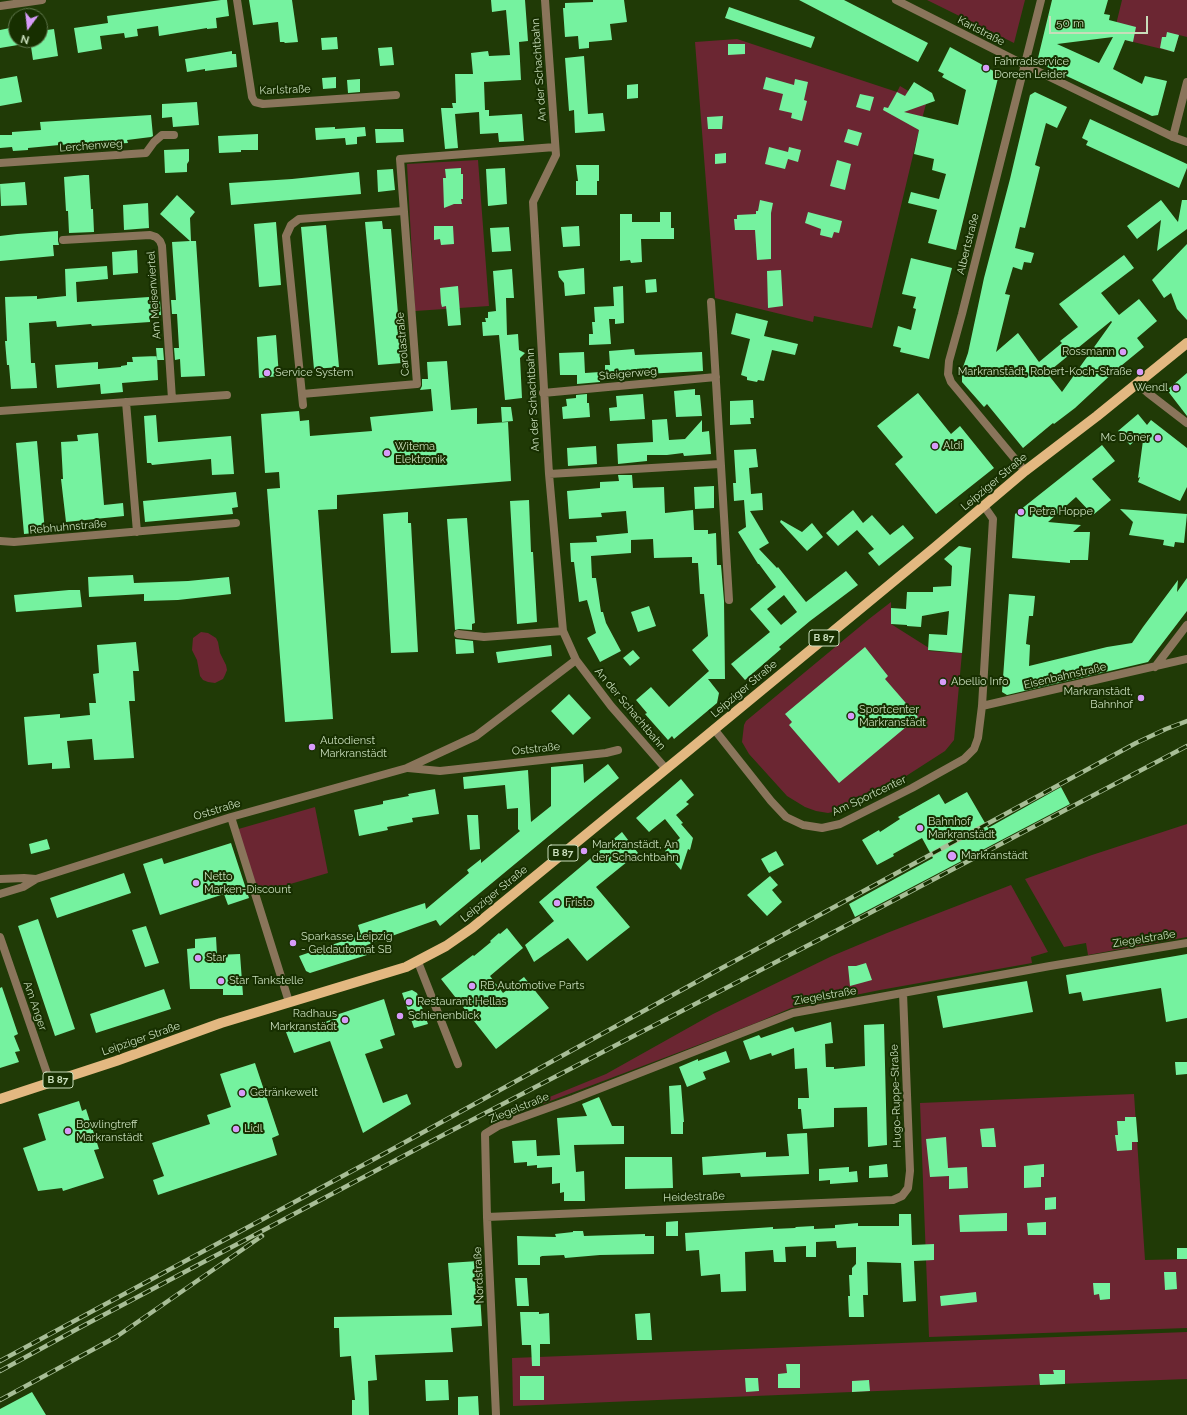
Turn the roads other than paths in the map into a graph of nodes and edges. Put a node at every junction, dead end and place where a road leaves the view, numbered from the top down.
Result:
1 (40, 0) edge
2 (237, 0) edge
3 (545, 0) edge
4 (896, 0) edge
5 (1041, 0) edge
6 (0, 6) edge
7 (1025, 65) junction
8 (1187, 82) edge
9 (396, 95) dead end
10 (174, 135) dead end
11 (1173, 136) junction
12 (1187, 142) edge
13 (556, 147) junction
14 (0, 163) edge
15 (403, 211) junction
16 (63, 240) dead end
17 (711, 302) dead end
18 (1187, 343) edge
19 (716, 377) junction
20 (1138, 384) junction
21 (543, 393) junction
22 (302, 394) junction
23 (227, 395) dead end
24 (172, 399) junction
25 (126, 402) junction
26 (303, 405) dead end
27 (0, 411) edge
28 (1187, 423) edge
29 (720, 464) junction
30 (1025, 471) junction
31 (548, 474) junction
32 (984, 506) junction
33 (236, 523) dead end
34 (137, 532) junction
35 (0, 541) edge
36 (729, 600) dead end
37 (1187, 624) edge
38 (564, 631) junction
39 (458, 634) dead end
40 (1187, 659) edge
41 (576, 660) junction
42 (1155, 667) junction
43 (982, 706) junction
44 (714, 729) junction
45 (618, 750) dead end
46 (407, 768) junction
47 (666, 769) junction
48 (231, 817) junction
49 (0, 879) edge
50 (36, 880) junction
51 (0, 894) edge
52 (0, 937) edge
53 (1187, 943) edge
54 (418, 962) junction
55 (903, 993) junction
56 (289, 1002) junction
57 (458, 1064) dead end
58 (50, 1082) junction
59 (0, 1100) edge
60 (485, 1134) joint
61 (902, 1196) joint
62 (487, 1217) junction
63 (496, 1415) edge

1 - 6 street
2 - 9 street, Karlstraße
3 - 13 street, An der Schachtbahn
4 - 7 street, Karlstraße
5 - 7 street, Albertstraße
7 - 11 street, Karlstraße
7 - 30 street, Albertstraße
8 - 11 street
10 - 14 street, Lerchenweg
11 - 12 street, Karlstraße
13 - 15 street, Carolastraße
13 - 21 street, An der Schachtbahn
15 - 22 street
15 - 22 street, Carolastraße
16 - 24 street, Am Meisenviertel
17 - 19 street
18 - 20 main road, Leipziger Straße / B 87
19 - 21 street, Steigerweg
19 - 29 street
20 - 28 street
20 - 30 main road, Leipziger Straße / B 87
21 - 31 street, An der Schachtbahn
22 - 26 street
23 - 24 street
24 - 25 street
25 - 27 street
25 - 34 street
29 - 31 street
29 - 36 street
30 - 32 main road, Leipziger Straße / B 87
31 - 38 street, An der Schachtbahn
32 - 43 street
32 - 44 main road, Leipziger Straße / B 87
33 - 34 street, Rebhuhnstraße
34 - 35 street, Rebhuhnstraße
37 - 42 street
38 - 39 street
38 - 41 street, An der Schachtbahn
40 - 42 street, Eisenbahnstraße
41 - 46 street, Oststraße
41 - 47 street, An der Schachtbahn
42 - 43 street, Eisenbahnstraße
43 - 44 street, Am Sportcenter
44 - 47 main road, Leipziger Straße / B 87
45 - 46 street, Oststraße
46 - 48 street, Oststraße
47 - 54 main road, Leipziger Straße / B 87
48 - 50 street, Oststraße
48 - 56 street
49 - 50 street, Oststraße
50 - 51 street, Oststraße
52 - 58 street, Am Anger
53 - 55 street, Ziegelstraße
54 - 56 main road, Leipziger Straße / B 87
54 - 57 street
55 - 60 street, Ziegelstraße
55 - 61 street, Hugo-Ruppe-Straße
56 - 58 main road, Leipziger Straße / B 87
58 - 59 main road, Leipziger Straße / B 87
60 - 62 street, Nordstraße
61 - 62 street, Heidestraße
62 - 63 street, Nordstraße

